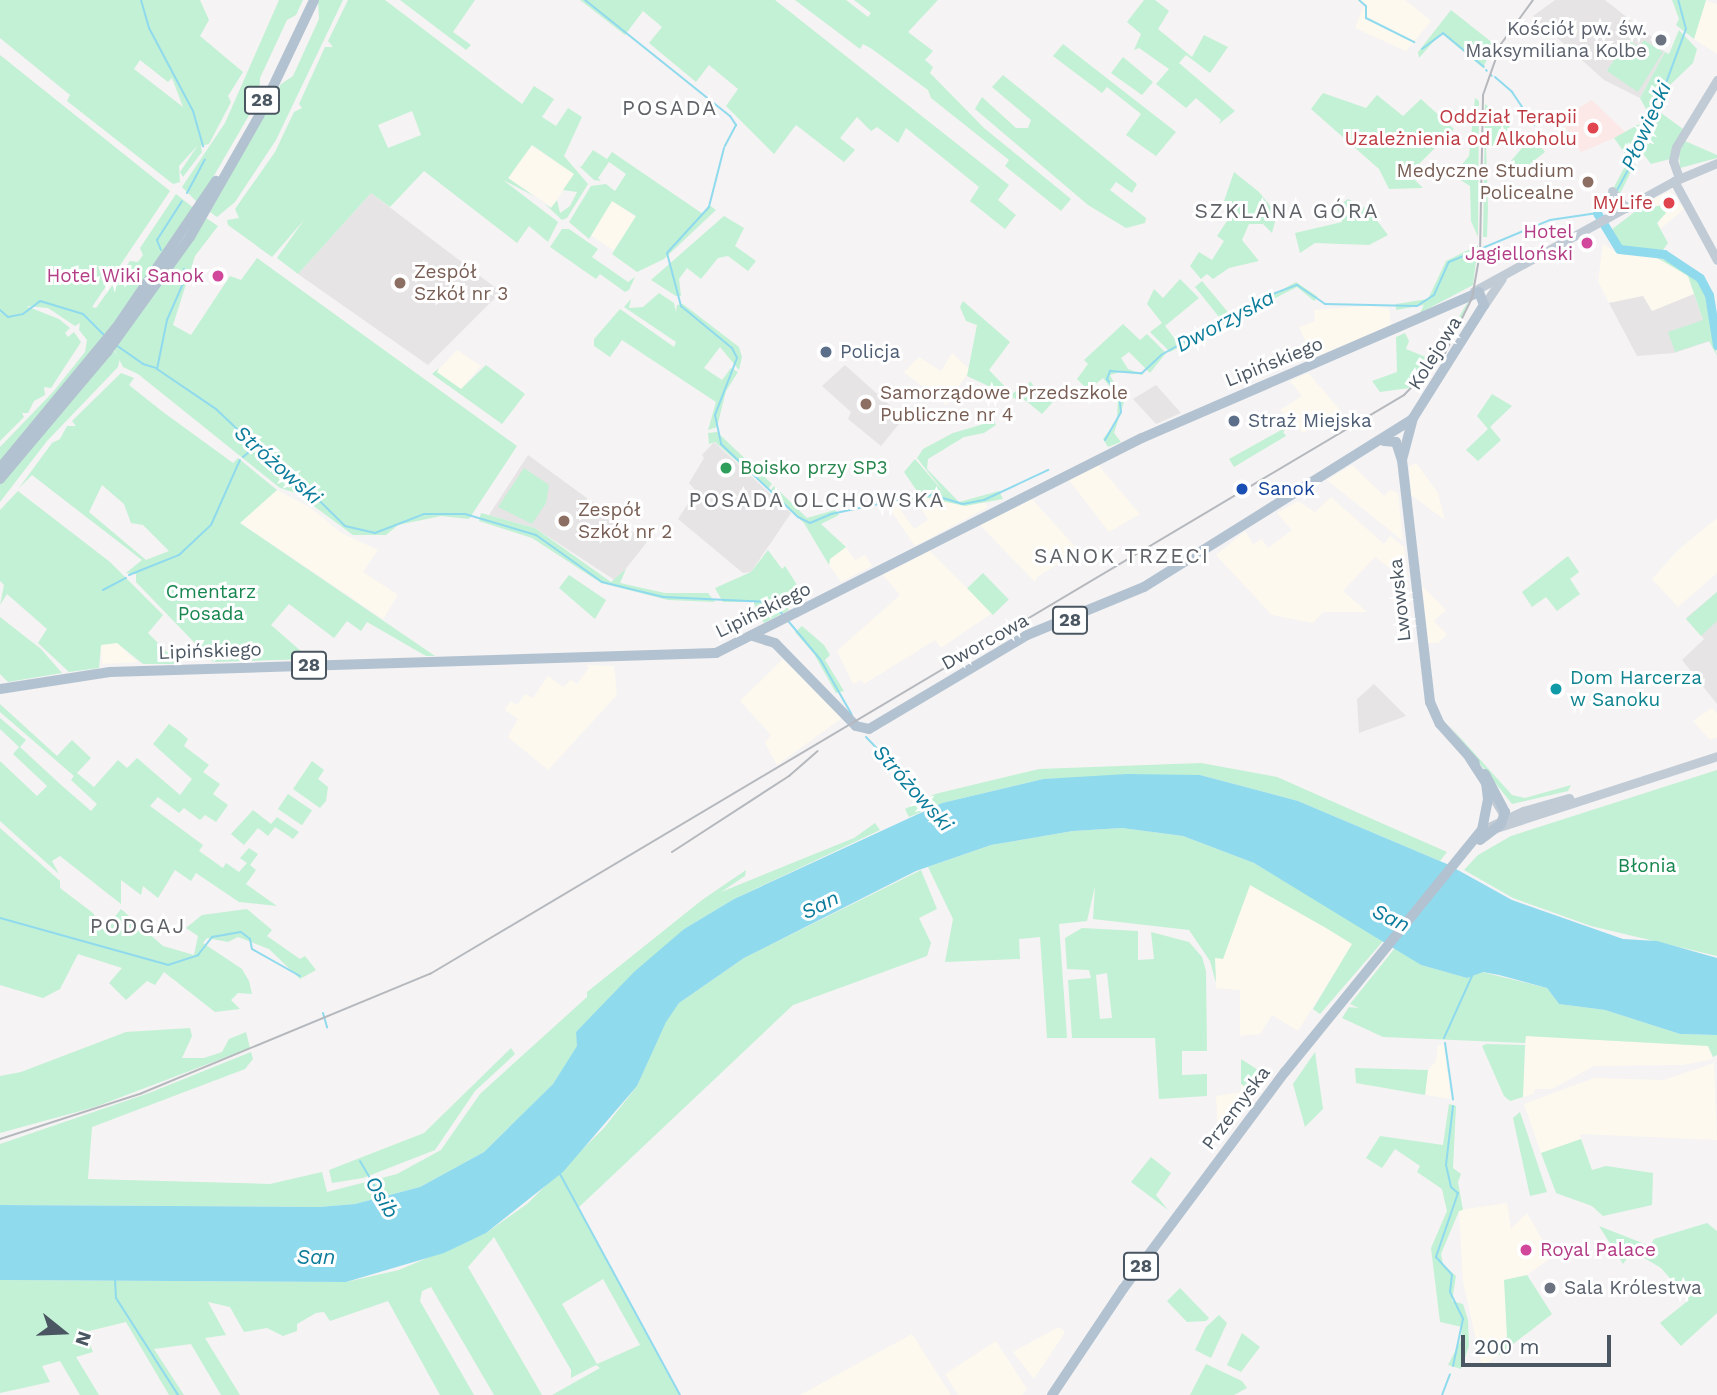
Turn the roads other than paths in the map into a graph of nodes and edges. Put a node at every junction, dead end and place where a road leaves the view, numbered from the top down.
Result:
1 (311, 0) edge
2 (1717, 80) edge
3 (1717, 163) edge
4 (1676, 179) junction
5 (1615, 194) dead end
6 (1626, 208) junction
7 (1717, 260) edge
8 (1517, 267) junction
9 (1474, 291) junction
10 (1484, 305) junction
11 (104, 351) junction
12 (1413, 418) junction
13 (1380, 442) junction
14 (1402, 460) junction
15 (0, 468) edge
16 (0, 479) edge
17 (779, 623) junction
18 (753, 636) junction
19 (775, 643) junction
20 (0, 689) edge
21 (1717, 756) edge
22 (1470, 758) junction
23 (1486, 783) junction
24 (1598, 793) junction
25 (1503, 803) junction
26 (1522, 811) junction
27 (1504, 818) junction
28 (1517, 821) junction
29 (1496, 828) junction
30 (1482, 830) junction
31 (1462, 855) junction
32 (1052, 1395) edge

1 - 11 main road, 28
2 - 4 street
3 - 4 street
4 - 6 street
4 - 7 street
5 - 6 street
6 - 8 street
8 - 9 street
8 - 10 street, Kolejowa
9 - 10 main road, Kolejowa
9 - 17 main road, Lipińskiego / 28
10 - 12 main road, Kolejowa / 28
11 - 15 main road, 28
11 - 16 main road, 28
12 - 13 main road, Kolejowa
12 - 14 main road, Kolejowa / 28
13 - 14 main road
13 - 19 main road, Dworcowa / 28
14 - 22 main road, Lwowska / 28
17 - 18 main road, Lipińskiego / 28
17 - 19 main road
18 - 19 main road, 28
18 - 20 main road, Lipińskiego / 28
21 - 24 street
22 - 23 main road, Lwowska / 28
22 - 25 main road, Lwowska / 28
23 - 27 street, Lwowska
23 - 30 main road, Lwowska / 28
24 - 26 street, Przemyska
24 - 28 street, Przemyska
25 - 26 street
25 - 27 main road
26 - 27 street, Przemyska
27 - 28 street
27 - 29 main road, 28
27 - 30 street, Przemyska
28 - 29 street, Przemyska
29 - 31 main road, Przemyska / 28
30 - 31 main road, Przemyska / 28
31 - 32 main road, Przemyska / 28

